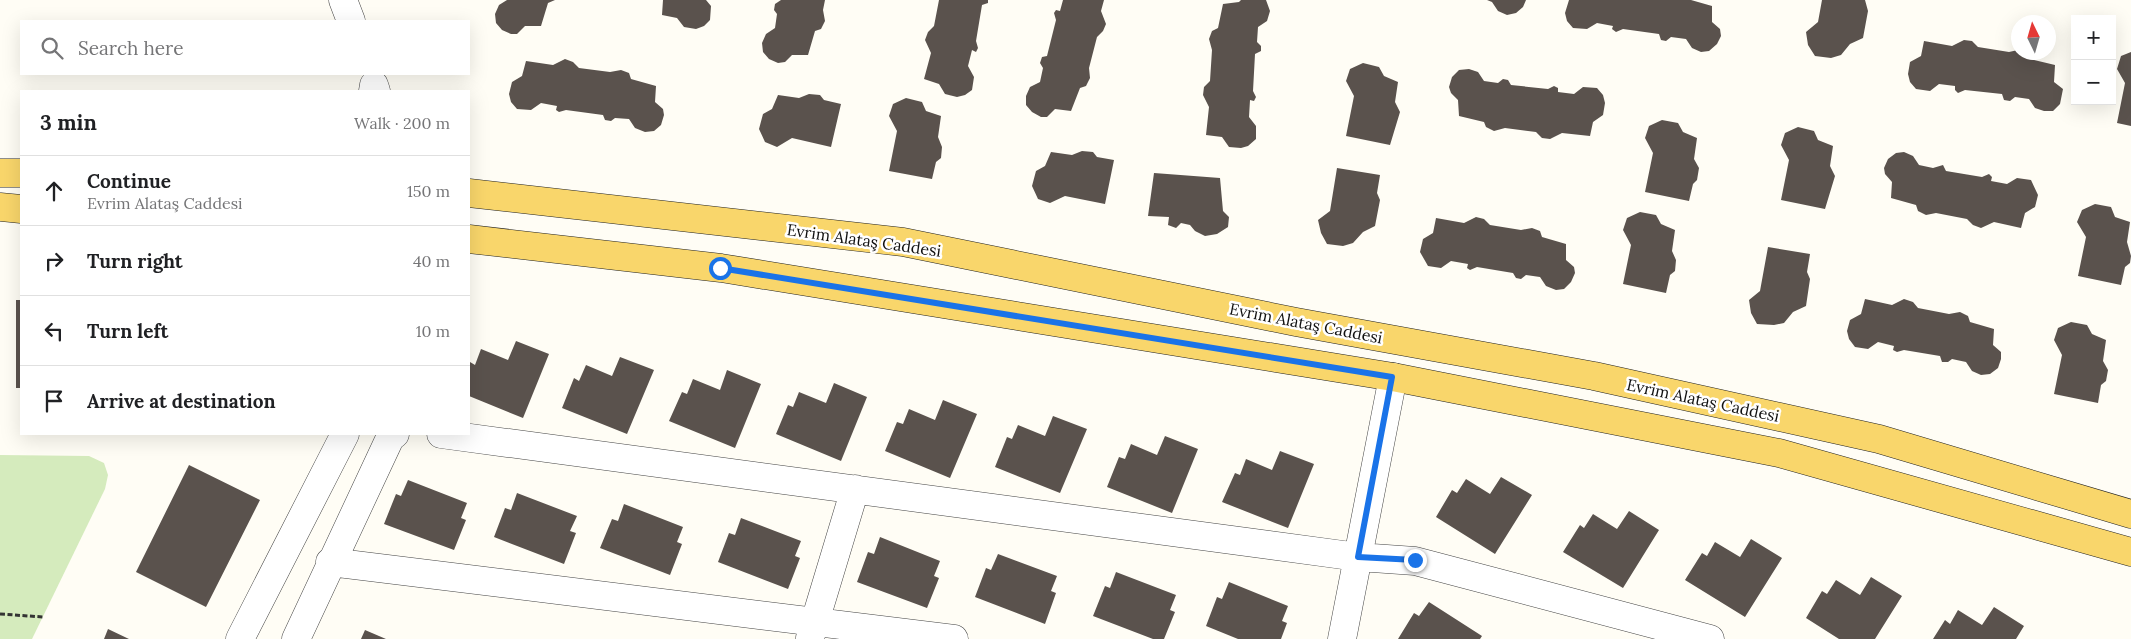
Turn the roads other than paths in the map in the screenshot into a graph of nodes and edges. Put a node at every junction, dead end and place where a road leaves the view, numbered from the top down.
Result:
1 (343, 0) edge
2 (351, 20) edge
3 (0, 173) edge
4 (20, 173) edge
5 (470, 193) edge
6 (0, 207) edge
7 (20, 209) edge
8 (470, 239) edge
9 (1392, 377) junction
10 (344, 435) edge
11 (394, 435) edge
12 (450, 435) edge
13 (855, 489) junction
14 (2131, 514) edge
15 (2131, 552) edge
16 (1358, 557) junction
17 (330, 562) junction
18 (813, 630) edge
19 (240, 639) edge
20 (296, 639) edge
21 (954, 639) edge
22 (1342, 639) edge
23 (1710, 639) edge

1 - 2 street
3 - 4 main road
5 - 14 main road, Evrim Alataş Caddesi
6 - 7 main road
8 - 9 main road
9 - 15 main road
9 - 16 street
10 - 19 street
11 - 17 street
12 - 13 street
13 - 16 street
13 - 18 street
16 - 22 street
16 - 23 street
17 - 18 street
17 - 20 street
18 - 21 street

